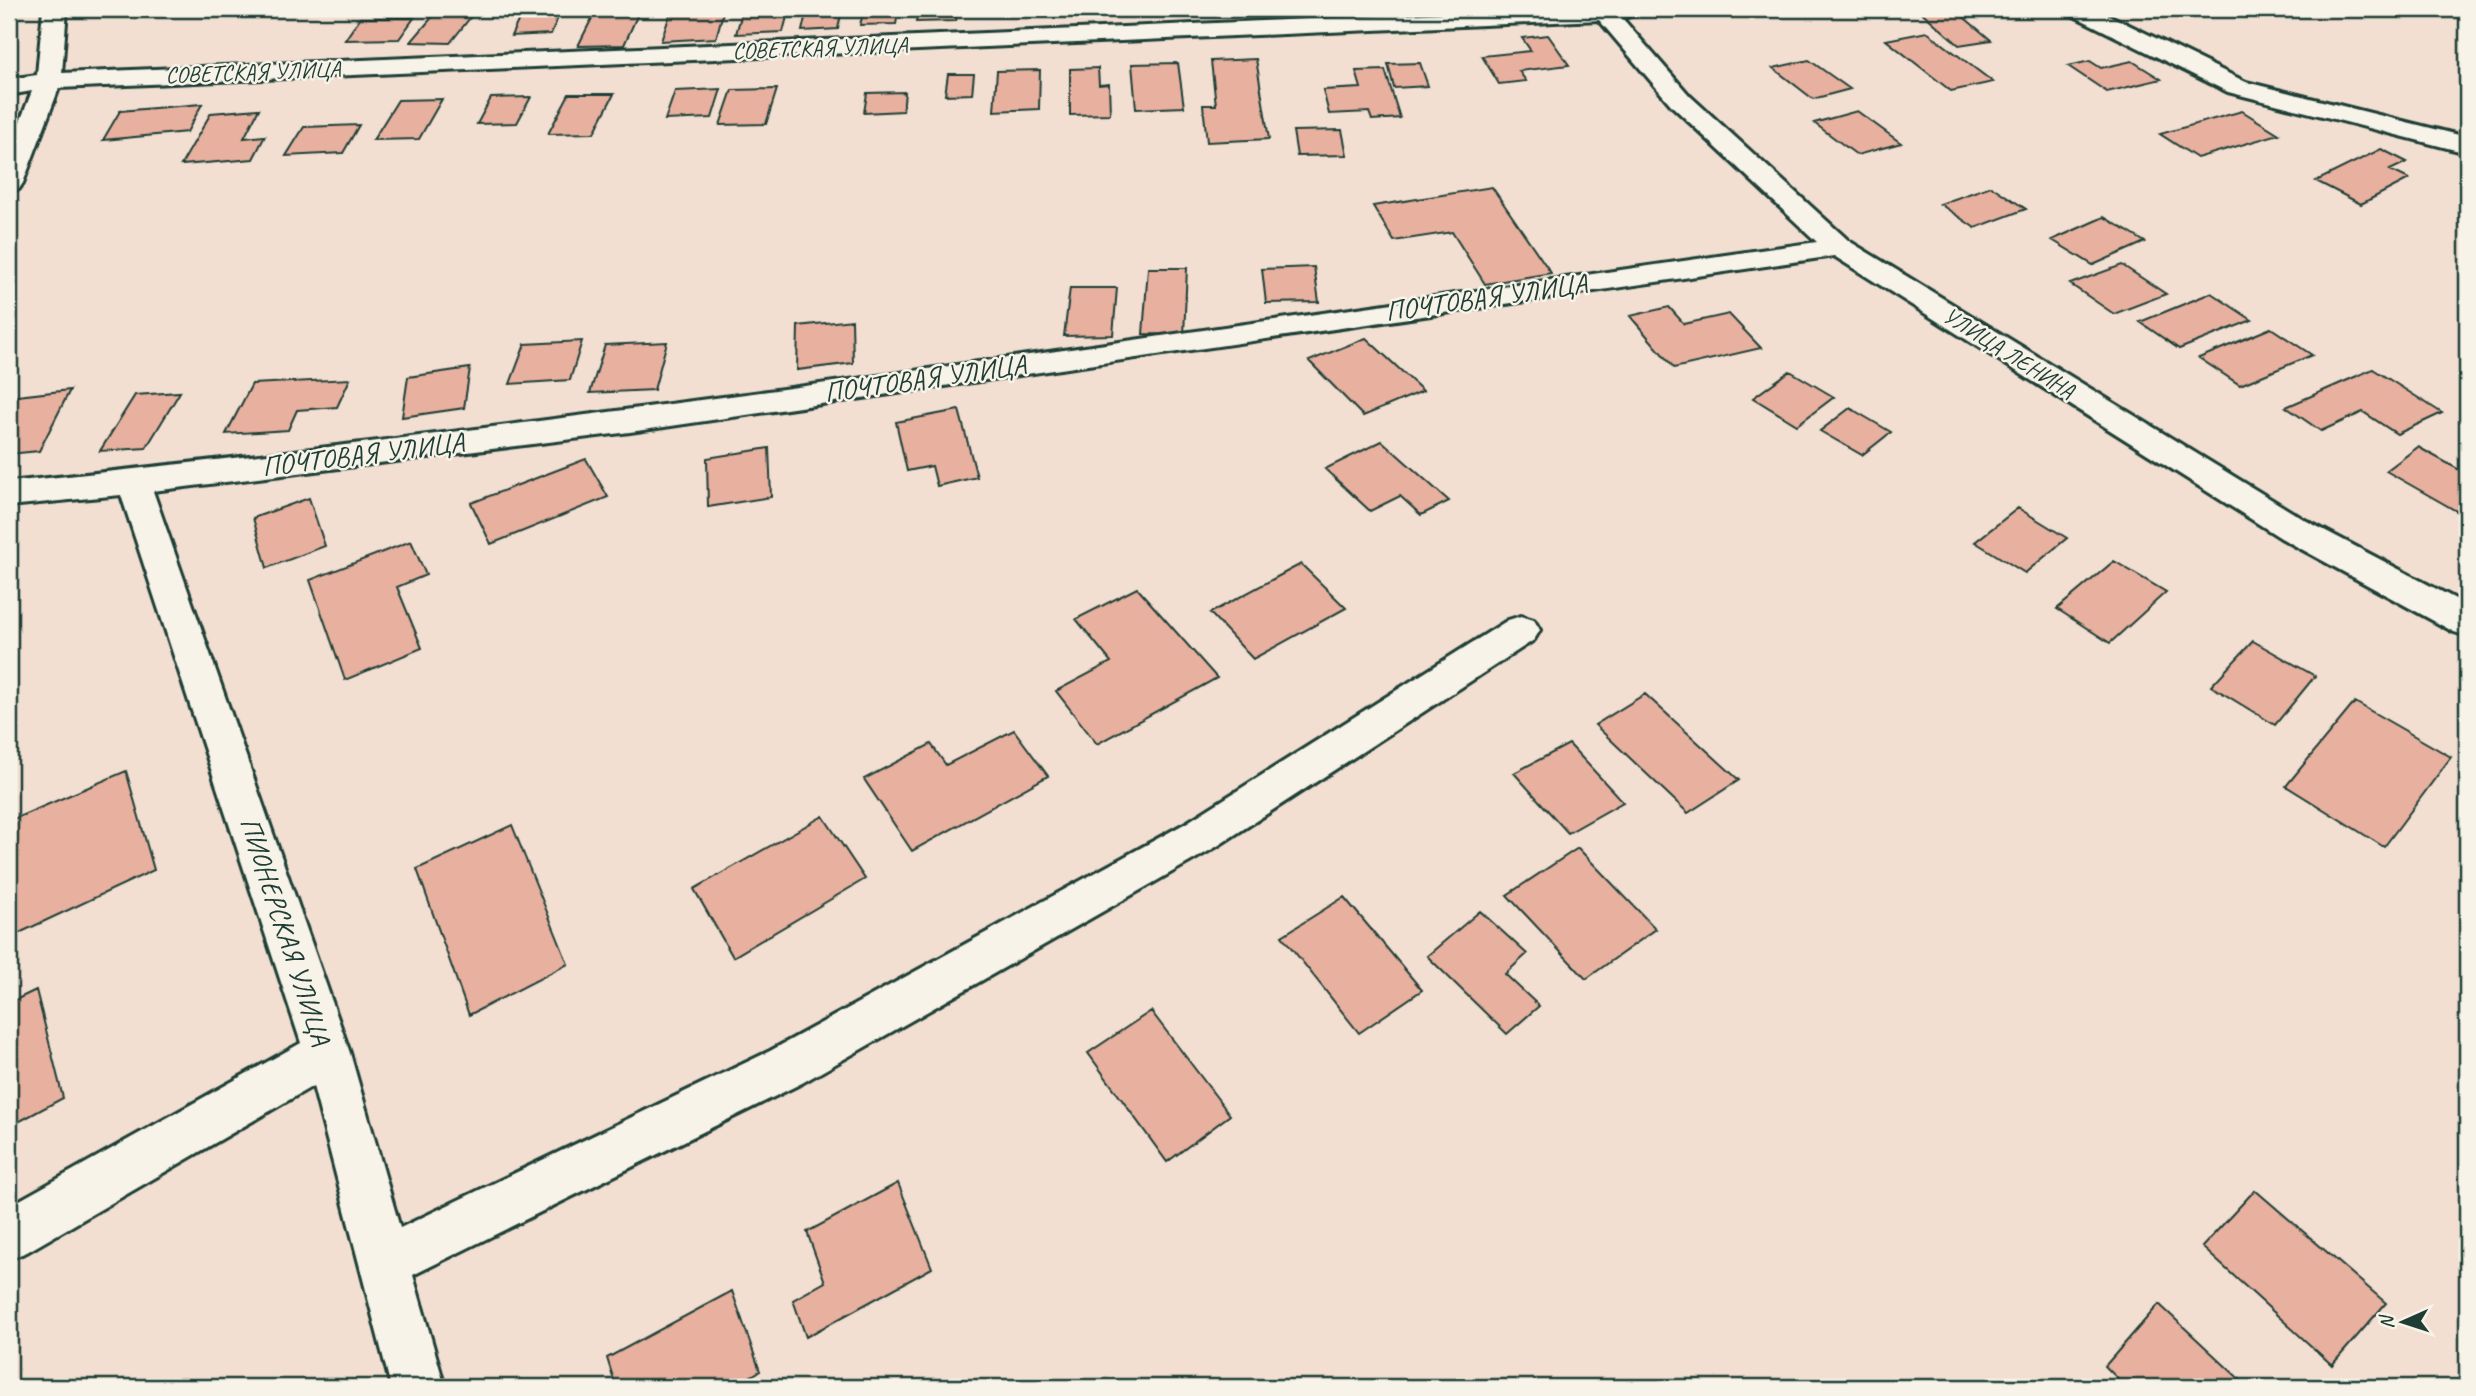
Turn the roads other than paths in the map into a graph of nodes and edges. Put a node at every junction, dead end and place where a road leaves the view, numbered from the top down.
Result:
1 (55, 9) edge
2 (2078, 9) edge
3 (1618, 11) edge
4 (49, 81) junction
5 (9, 87) edge
6 (2467, 145) edge
7 (9, 183) edge
8 (1839, 247) junction
9 (133, 482) junction
10 (9, 494) edge
11 (2467, 622) edge
12 (1521, 630) dead end
13 (327, 1053) junction
14 (9, 1234) edge
15 (384, 1262) junction
16 (418, 1387) edge

1 - 4 street
2 - 6 street
3 - 4 street, СОВЕТСКАЯ УЛИЦА
3 - 8 street, УЛИЦА ЛЕНИНА
4 - 5 street, СОВЕТСКАЯ УЛИЦА
4 - 7 street
8 - 9 street, ПОЧТОВАЯ УЛИЦА
8 - 11 street, УЛИЦА ЛЕНИНА
9 - 10 street, ПОЧТОВАЯ УЛИЦА
9 - 13 street, ПИОНЕРСКАЯ УЛИЦА
12 - 15 street
13 - 14 street
13 - 15 street, ПИОНЕРСКАЯ УЛИЦА
15 - 16 street, ПИОНЕРСКАЯ УЛИЦА

